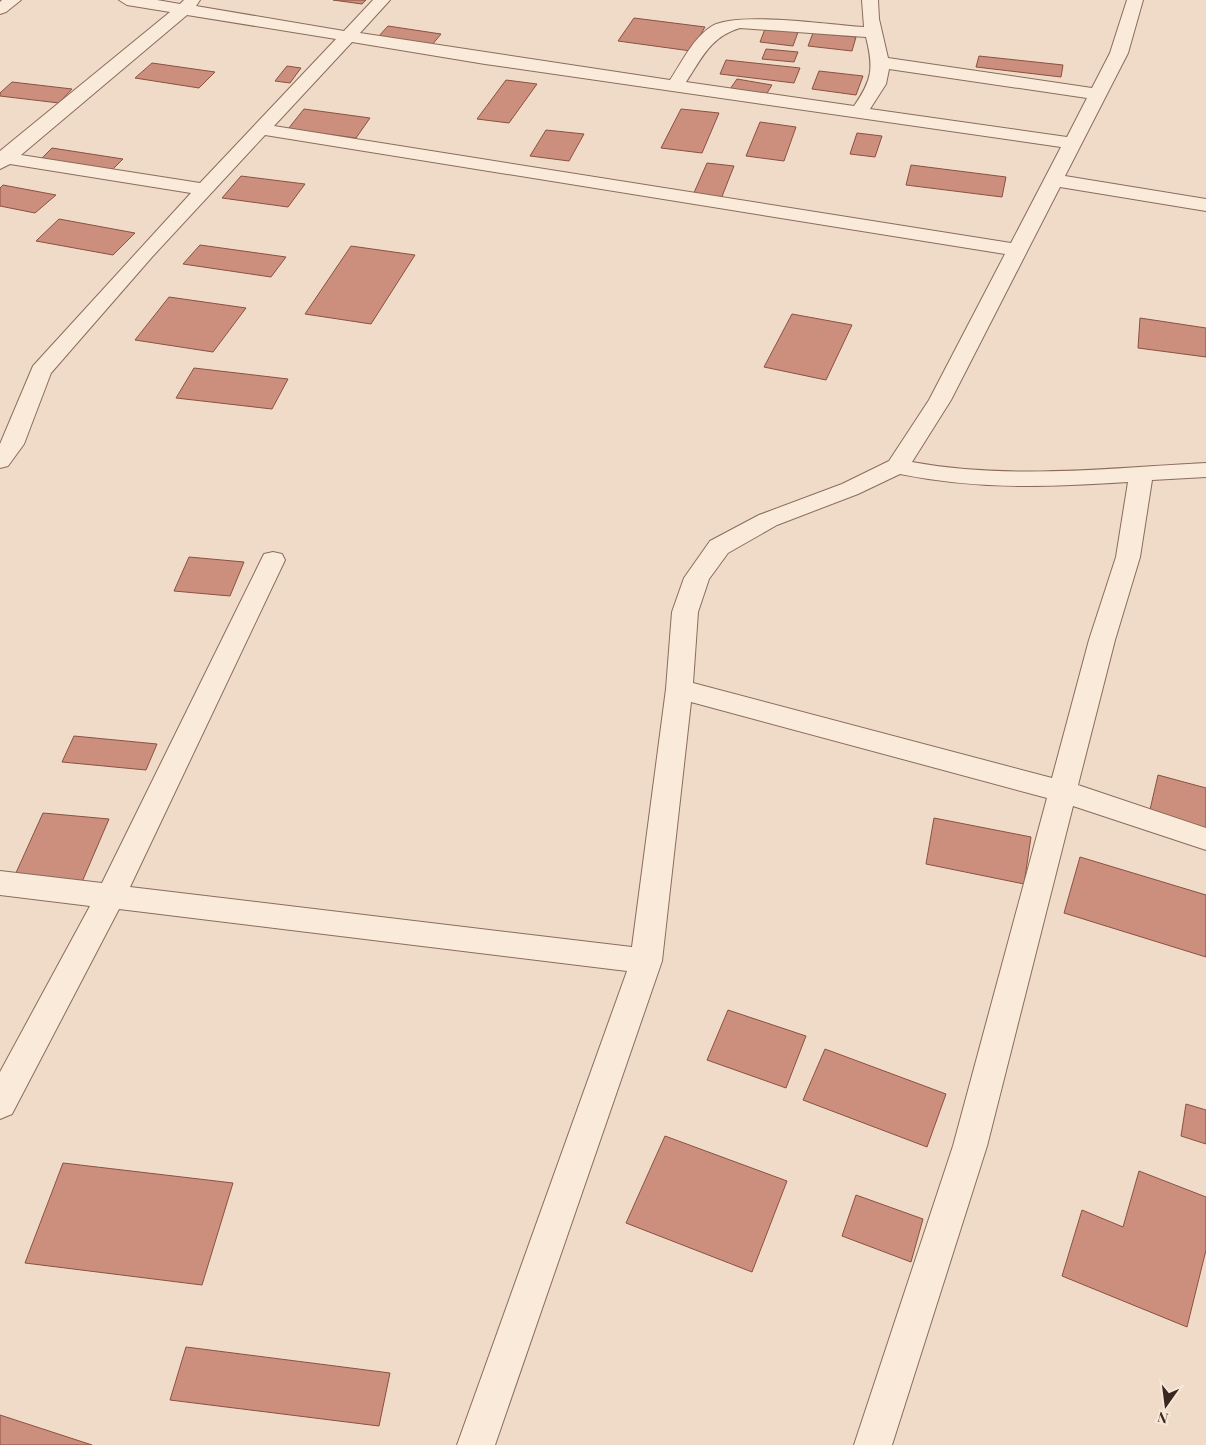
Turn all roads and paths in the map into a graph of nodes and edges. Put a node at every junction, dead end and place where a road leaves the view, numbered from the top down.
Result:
1 (13, 0) edge
2 (127, 0) edge
3 (382, 0) edge
4 (870, 0) edge
5 (1135, 0) edge
6 (189, 4) edge
7 (0, 9) edge
8 (874, 33) junction
9 (346, 38) junction
10 (879, 62) junction
11 (675, 86) junction
12 (1098, 94) junction
13 (859, 112) junction
14 (260, 129) junction
15 (1072, 143) junction
16 (2, 159) edge
17 (1053, 180) junction
18 (204, 189) junction
19 (1206, 205) edge
20 (1017, 250) junction
21 (0, 460) edge
22 (897, 466) junction
23 (1206, 470) edge
24 (1141, 473) junction
25 (273, 560) dead end
26 (679, 689) junction
27 (1062, 791) junction
28 (1206, 839) edge
29 (0, 883) edge
30 (110, 897) junction
31 (646, 961) junction
32 (0, 1104) edge
33 (476, 1445) edge
34 (873, 1445) edge

1 - 7 street
2 - 6 street
3 - 9 street
4 - 8 street
5 - 12 street
6 - 9 street
6 - 16 street
8 - 10 street
8 - 11 street
9 - 11 street
9 - 14 street
10 - 12 street
10 - 13 street
11 - 13 street
12 - 15 street
13 - 15 street
14 - 18 street
14 - 20 street
15 - 17 street
16 - 18 street
17 - 19 street
17 - 20 street
18 - 21 street
20 - 22 street
22 - 24 street
22 - 26 street
23 - 24 street
24 - 27 street
25 - 30 street
26 - 27 street
26 - 31 street
27 - 28 street
27 - 34 street
29 - 30 street
30 - 31 street
30 - 32 street
31 - 33 street

